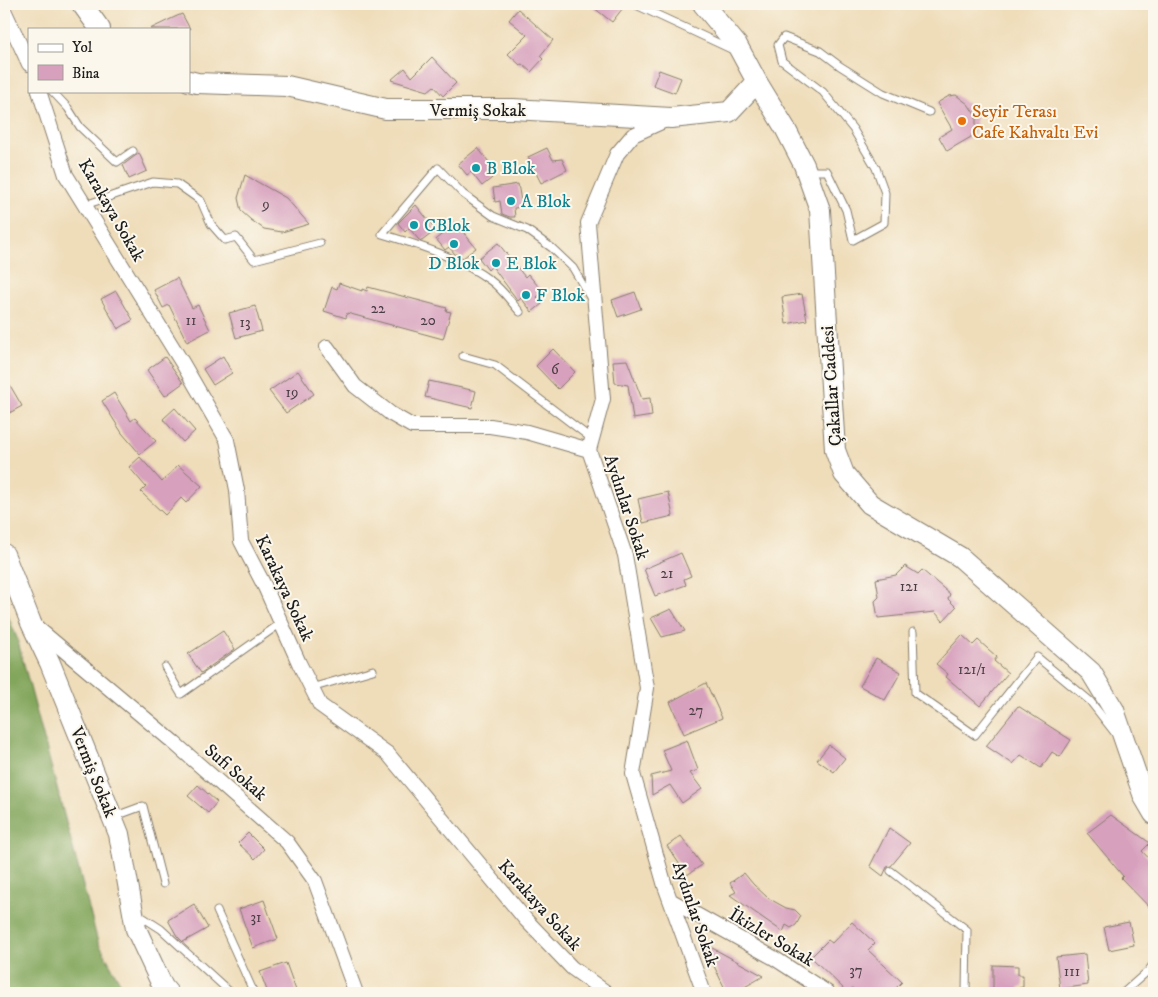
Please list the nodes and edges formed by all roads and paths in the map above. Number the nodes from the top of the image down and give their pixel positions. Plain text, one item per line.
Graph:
1 (82, 4) edge
2 (634, 4) edge
3 (703, 4) edge
4 (4, 10) edge
5 (99, 28) edge
6 (743, 55) junction
7 (28, 62) edge
8 (190, 81) edge
9 (757, 82) junction
10 (39, 92) edge
11 (53, 92) edge
12 (929, 112) dead end
13 (671, 118) junction
14 (133, 151) dead end
15 (807, 171) junction
16 (85, 205) junction
17 (320, 243) dead end
18 (595, 306) junction
19 (520, 312) dead end
20 (327, 347) dead end
21 (463, 356) dead end
22 (590, 445) junction
23 (4, 554) edge
24 (31, 623) junction
25 (281, 623) junction
26 (913, 632) dead end
27 (165, 666) dead end
28 (373, 670) dead end
29 (311, 688) junction
30 (1128, 752) junction
31 (1154, 814) edge
32 (112, 817) junction
33 (891, 871) dead end
34 (163, 884) dead end
35 (670, 900) junction
36 (133, 911) junction
37 (217, 911) dead end
38 (1154, 963) edge
39 (168, 993) edge
40 (231, 993) edge
41 (254, 993) edge
42 (356, 993) edge
43 (607, 993) edge
44 (704, 993) edge
45 (828, 993) edge
46 (966, 993) edge
47 (1123, 993) edge

1 - 5 street
2 - 6 lane
3 - 6 street, Çakallar Caddesi
4 - 7 street
6 - 9 street, Çakallar Caddesi
8 - 13 street, Vermiş Sokak
9 - 13 street, Vermiş Sokak
9 - 15 street, Çakallar Caddesi
10 - 16 street, Karakaya Sokak
11 - 14 lane
12 - 15 lane
13 - 18 street, Aydınlar Sokak
15 - 30 street, Çakallar Caddesi
16 - 17 lane
16 - 25 street, Karakaya Sokak
18 - 19 lane
18 - 22 street, Aydınlar Sokak
20 - 22 street
21 - 22 lane
22 - 35 street, Aydınlar Sokak
23 - 24 street, Vermiş Sokak
24 - 32 street, Vermiş Sokak
24 - 42 street, Sufi Sokak
25 - 27 lane
25 - 29 street, Karakaya Sokak
26 - 30 lane
28 - 29 lane
29 - 43 street, Karakaya Sokak
30 - 31 street, Çakallar Caddesi
32 - 34 lane
32 - 36 street, Vermiş Sokak
33 - 46 lane
35 - 44 street, Aydınlar Sokak
35 - 45 street, İkizler Sokak
36 - 39 street, Vermiş Sokak
36 - 40 lane
37 - 41 lane
38 - 47 lane

